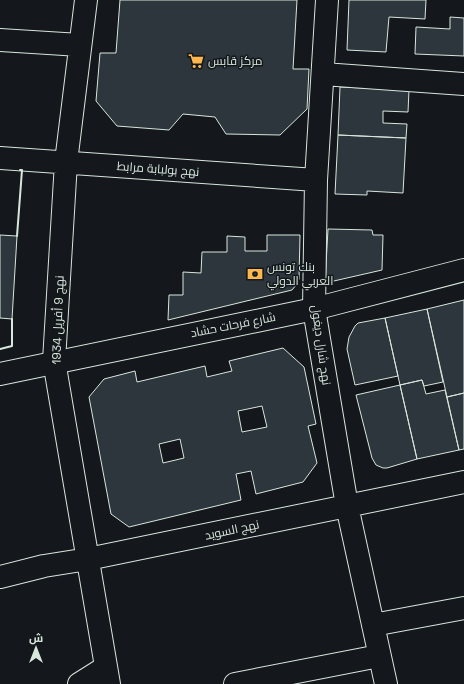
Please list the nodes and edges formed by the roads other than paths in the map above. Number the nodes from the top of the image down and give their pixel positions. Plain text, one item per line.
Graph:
1 (86, 0) edge
2 (327, 0) edge
3 (0, 40) edge
4 (80, 45) junction
5 (323, 74) junction
6 (464, 84) edge
7 (0, 158) edge
8 (66, 162) junction
9 (316, 180) junction
10 (464, 270) edge
11 (314, 309) junction
12 (54, 362) junction
13 (0, 374) edge
14 (464, 482) edge
15 (347, 506) junction
16 (88, 560) junction
17 (0, 577) edge
18 (464, 608) edge
19 (373, 625) junction
20 (379, 656) junction
21 (107, 675) edge
22 (79, 684) edge
23 (235, 684) edge
24 (386, 684) edge

1 - 4 street, نهج 9 أفريل 1934
2 - 5 street, نهج شارل ديغول
3 - 4 street
4 - 8 street, نهج 9 أفريل 1934
5 - 6 street
5 - 9 street, نهج شارل ديغول
7 - 8 street, نهج بولبابة مرابط
8 - 9 street, نهج بولبابة مرابط
8 - 12 street, نهج 9 أفريل 1934
9 - 11 street, نهج شارل ديغول
10 - 11 street, شارع فرحات حشاد
11 - 12 street, شارع فرحات حشاد
11 - 15 street, نهج شارل ديغول
12 - 13 street, شارع فرحات حشاد
12 - 16 street, نهج 9 أفريل 1934
14 - 15 street, نهج السويد
15 - 16 street, نهج السويد
15 - 19 street, نهج شارل ديغول
16 - 17 street, نهج السويد
16 - 21 street, نهج 9 أفريل 1934
18 - 19 street
19 - 20 street, نهج شارل ديغول
20 - 23 street
20 - 24 street, نهج شارل ديغول
21 - 22 street

